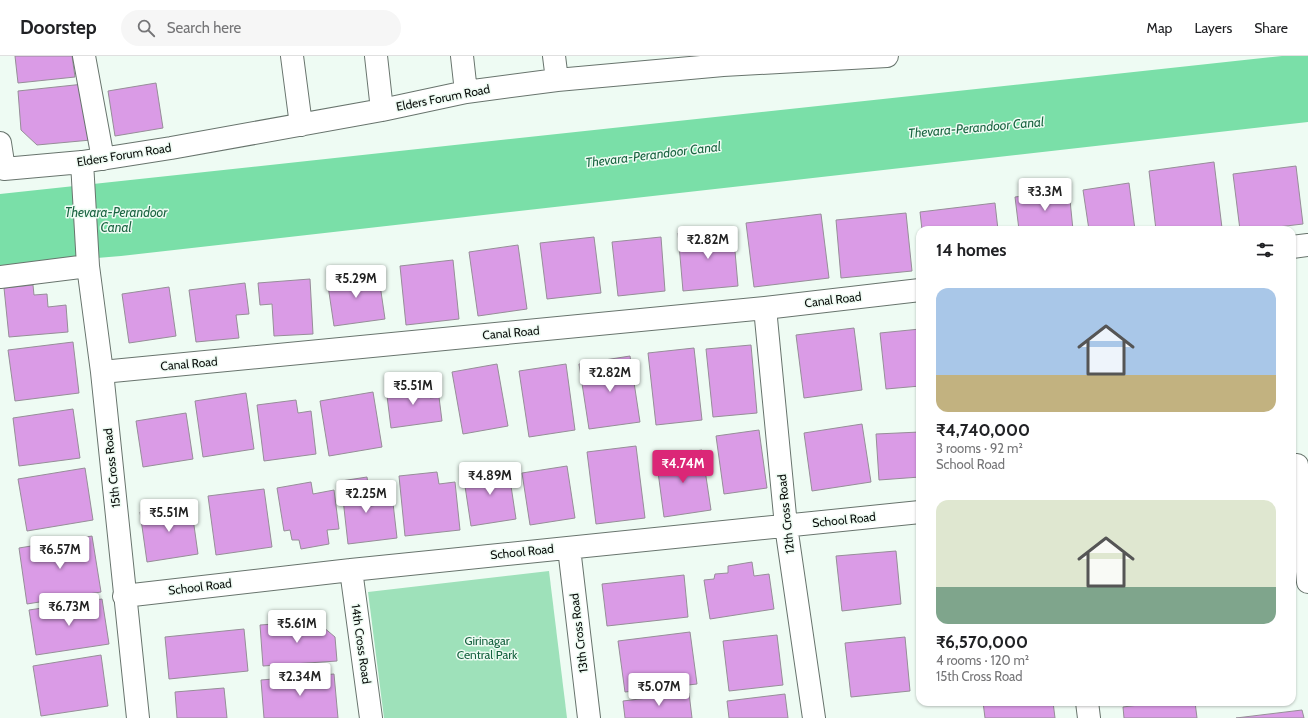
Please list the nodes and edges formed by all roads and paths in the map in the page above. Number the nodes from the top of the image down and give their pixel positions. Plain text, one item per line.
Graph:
1 (84, 56) edge
2 (292, 56) edge
3 (376, 56) edge
4 (462, 56) edge
5 (554, 56) edge
6 (886, 56) edge
7 (723, 61) edge
8 (557, 80) junction
9 (466, 92) junction
10 (382, 110) junction
11 (301, 125) junction
12 (0, 143) edge
13 (93, 160) junction
14 (1308, 245) edge
15 (1296, 246) edge
16 (88, 266) junction
17 (0, 277) edge
18 (916, 290) edge
19 (766, 308) junction
20 (102, 372) junction
21 (1299, 465) edge
22 (916, 512) edge
23 (786, 526) junction
24 (569, 548) junction
25 (351, 570) junction
26 (1308, 582) edge
27 (124, 596) junction
28 (1088, 706) edge
29 (138, 718) edge
30 (371, 718) edge
31 (589, 718) edge
32 (814, 718) edge
33 (1089, 718) edge

1 - 13 street, 15th Cross Road
2 - 11 street
3 - 10 street
4 - 9 street
5 - 8 street
6 - 7 street, Elders Forum Road
7 - 8 street, Elders Forum Road
8 - 9 street, Elders Forum Road
9 - 10 street, Elders Forum Road
10 - 11 street, Elders Forum Road
11 - 13 street, Elders Forum Road
12 - 13 street, Elders Forum Road
13 - 16 street, 15th Cross Road
14 - 15 street
16 - 17 street
16 - 20 street, 15th Cross Road
18 - 19 street, Canal Road
19 - 20 street, Canal Road
19 - 23 street, 12th Cross Road
20 - 27 street, 15th Cross Road
21 - 26 street
22 - 23 street, School Road
23 - 24 street, School Road
23 - 32 street, 12th Cross Road
24 - 25 street, School Road
24 - 31 street, 13th Cross Road
25 - 27 street, School Road
25 - 30 street, 14th Cross Road
27 - 29 street, 15th Cross Road
28 - 33 street

